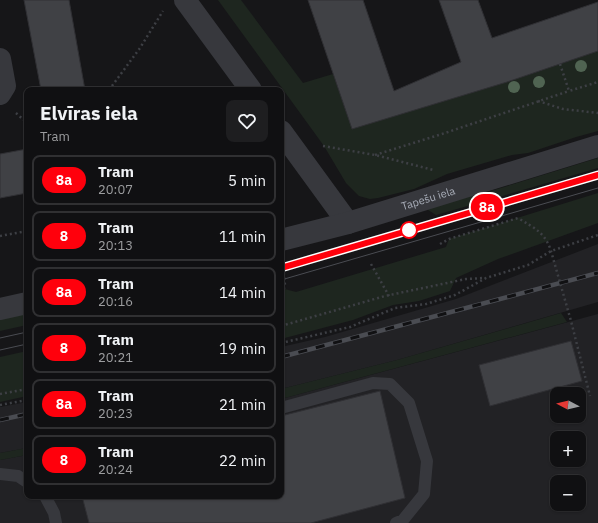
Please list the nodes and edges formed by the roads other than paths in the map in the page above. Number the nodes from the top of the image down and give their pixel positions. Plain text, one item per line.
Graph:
1 (185, 0) edge
2 (0, 59) edge
3 (249, 87) edge
4 (0, 94) edge
5 (284, 135) edge
6 (598, 146) edge
7 (348, 223) junction
8 (284, 248) edge
9 (24, 304) edge
10 (0, 309) edge
11 (284, 407) edge
12 (0, 474) edge
13 (24, 477) edge
14 (47, 499) edge
15 (56, 523) edge
16 (396, 523) edge

1 - 3 street
2 - 4 street
5 - 7 street
6 - 7 street, Tapešu iela
7 - 8 street, Tapešu iela
9 - 10 street
11 - 16 lane
12 - 13 lane
14 - 15 lane

